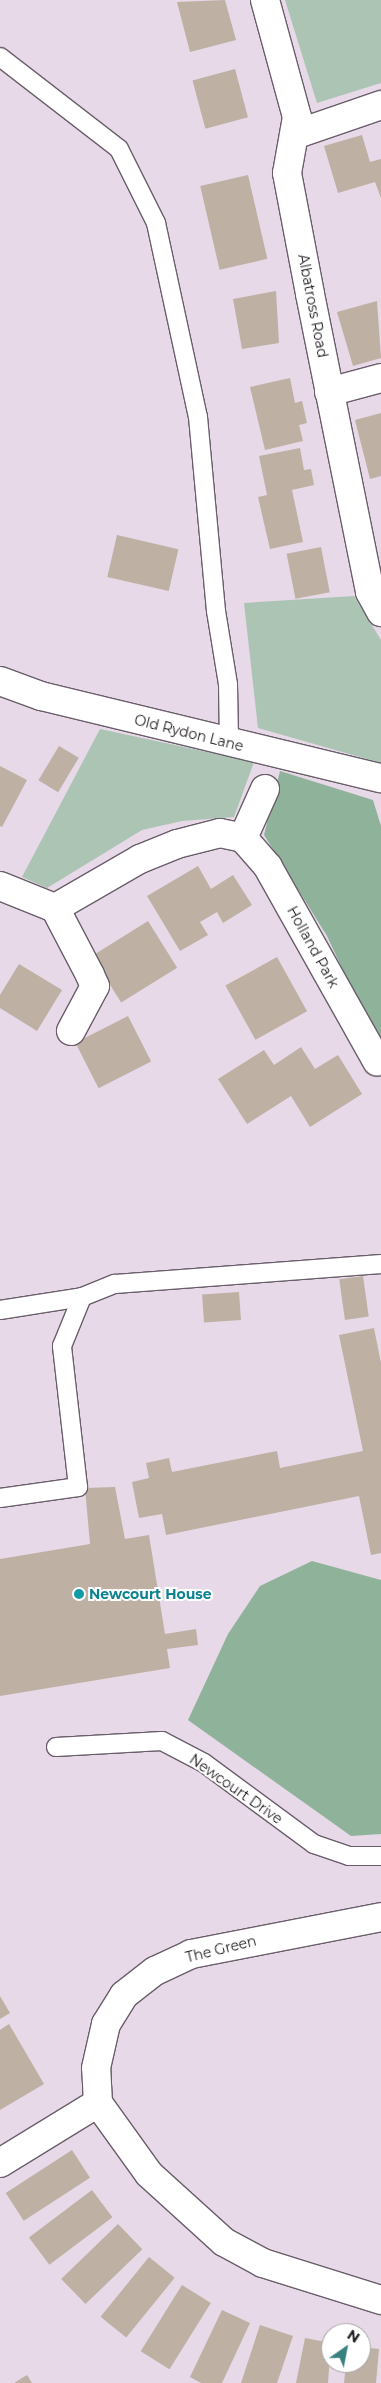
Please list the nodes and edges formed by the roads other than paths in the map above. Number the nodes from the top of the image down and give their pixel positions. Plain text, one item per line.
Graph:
1 (265, 0) edge
2 (0, 57) edge
3 (381, 106) edge
4 (297, 134) junction
5 (381, 378) edge
6 (329, 392) junction
7 (381, 612) edge
8 (0, 681) edge
9 (229, 743) junction
10 (381, 778) edge
11 (265, 789) dead end
12 (243, 838) junction
13 (0, 886) edge
14 (56, 908) junction
15 (71, 1031) dead end
16 (377, 1061) dead end
17 (381, 1264) edge
18 (82, 1297) junction
19 (0, 1310) edge
20 (0, 1498) edge
21 (56, 1747) dead end
22 (381, 1856) edge
23 (381, 1917) edge
24 (98, 2103) junction
25 (0, 2164) edge
26 (381, 2300) edge

1 - 4 street, Albatross Road
2 - 9 lane
3 - 4 street
4 - 6 street, Albatross Road
5 - 6 street
6 - 7 street, Albatross Road
8 - 9 street, Old Rydon Lane
9 - 10 street, Old Rydon Lane
11 - 12 street
12 - 14 street
12 - 16 street, Holland Park
13 - 14 street
14 - 15 street
17 - 18 lane
18 - 19 lane
18 - 20 lane
21 - 22 lane, Newcourt Drive
23 - 24 street, The Green
24 - 25 street
24 - 26 street

